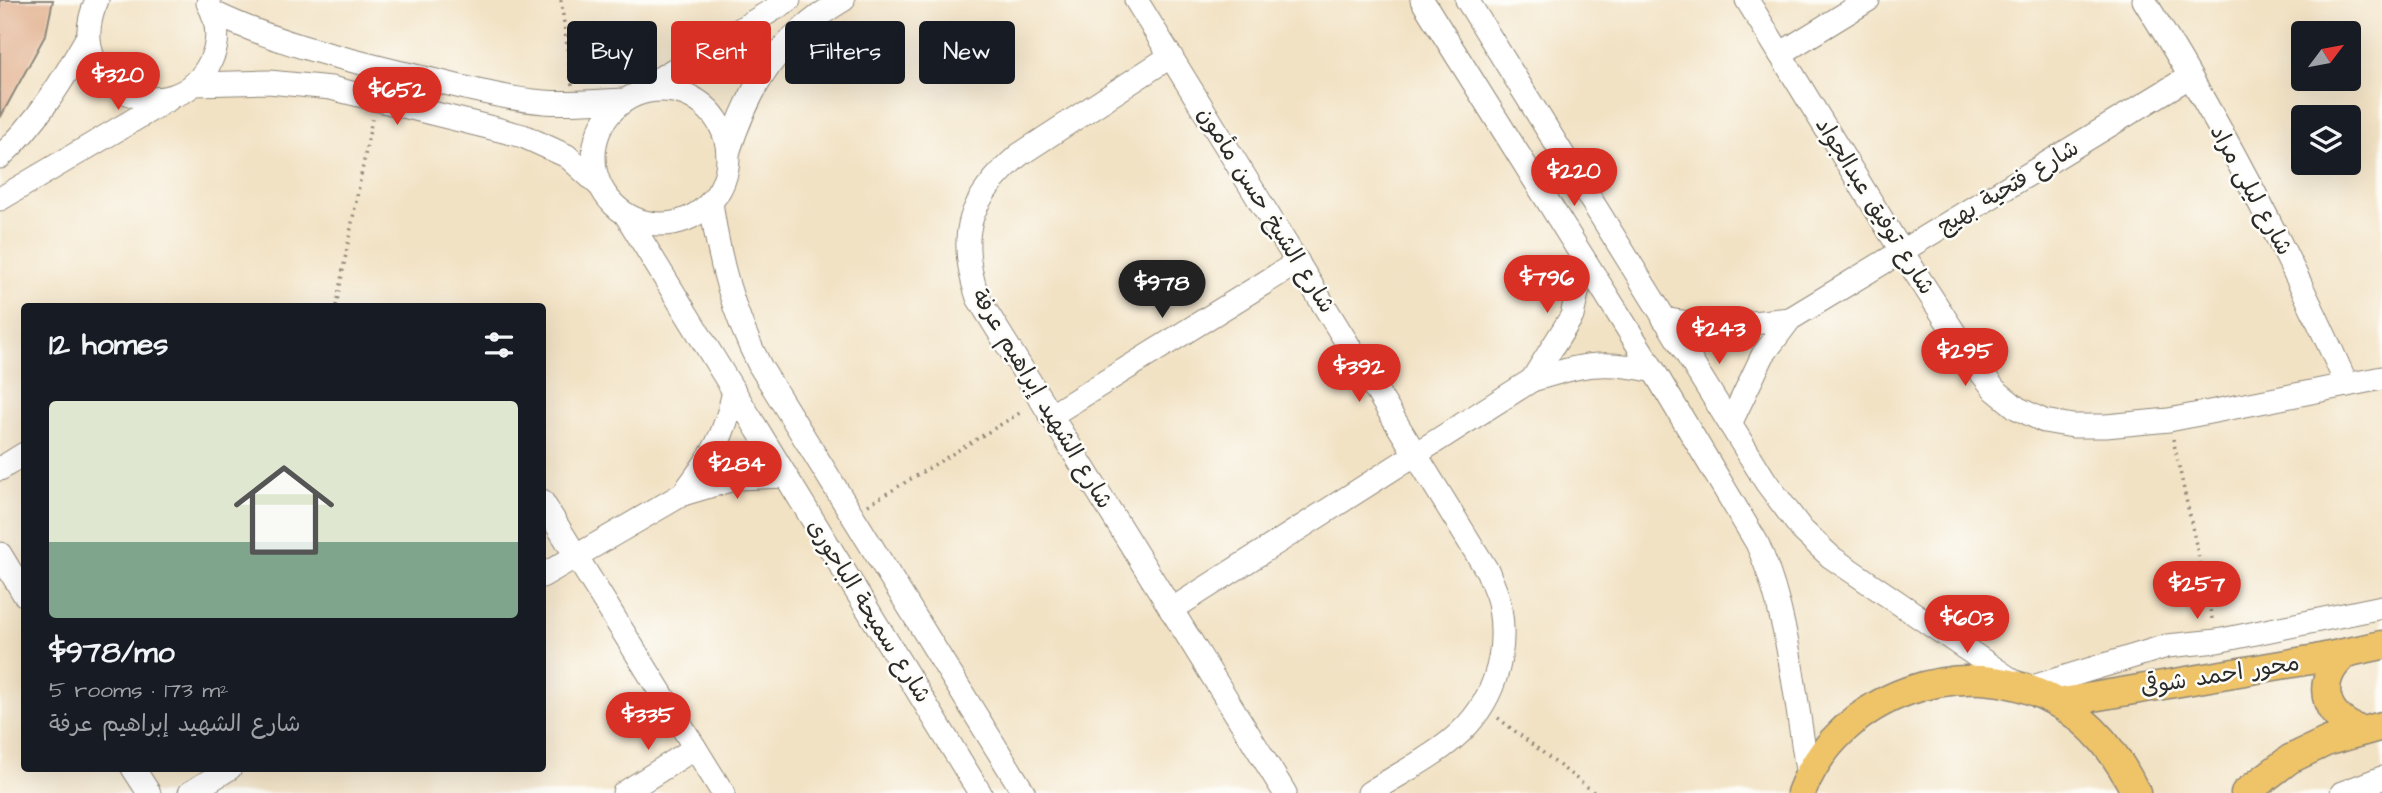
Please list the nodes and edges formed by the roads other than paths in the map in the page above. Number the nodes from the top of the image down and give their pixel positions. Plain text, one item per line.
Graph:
1 (97, 0) edge
2 (789, 0) edge
3 (843, 0) edge
4 (1136, 0) edge
5 (1422, 0) edge
6 (1467, 0) edge
7 (1747, 0) edge
8 (1868, 0) edge
9 (2144, 0) edge
10 (210, 7) edge
11 (88, 36) junction
12 (1780, 54) junction
13 (1171, 56) junction
14 (2189, 77) junction
15 (185, 89) junction
16 (627, 98) junction
17 (729, 153) junction
18 (0, 157) edge
19 (599, 185) junction
20 (0, 199) edge
21 (712, 202) junction
22 (626, 215) junction
23 (1601, 216) junction
24 (1569, 236) junction
25 (1902, 252) junction
26 (1581, 257) junction
27 (1298, 262) junction
28 (1664, 319) junction
29 (1790, 319) junction
30 (1654, 371) junction
31 (2382, 379) edge
32 (1532, 380) junction
33 (2347, 385) junction
34 (734, 391) junction
35 (1045, 408) junction
36 (1730, 424) junction
37 (1416, 454) junction
38 (21, 456) edge
39 (0, 469) edge
40 (786, 476) junction
41 (683, 494) junction
42 (546, 506) edge
43 (0, 554) edge
44 (577, 556) junction
45 (546, 574) edge
46 (21, 589) edge
47 (2382, 607) edge
48 (1171, 610) junction
49 (2382, 645) edge
50 (2349, 652) junction
51 (2024, 688) junction
52 (2057, 703) junction
53 (2372, 729) edge
54 (695, 748) junction
55 (136, 772) edge
56 (224, 772) edge
57 (2382, 778) edge
58 (1801, 786) edge
59 (149, 793) edge
60 (190, 793) edge
61 (624, 793) edge
62 (723, 793) edge
63 (981, 793) edge
64 (1024, 793) edge
65 (1285, 793) edge
66 (1369, 793) edge
67 (2136, 793) edge
68 (2245, 793) edge
69 (2342, 793) edge

1 - 11 street
2 - 16 street
3 - 17 street
4 - 13 street, شارع الشيخ حسن مأمون
5 - 24 street
6 - 23 street
7 - 12 street, شارع توفيق عبدالجواد
8 - 12 street
9 - 14 street, شارع ليلى مراد
10 - 15 street
10 - 16 street
11 - 15 street
11 - 18 street
12 - 25 street, شارع توفيق عبدالجواد
13 - 27 street, شارع الشيخ حسن مأمون
13 - 35 street, شارع الشهيد إبراهيم عرفة
14 - 25 street, شارع فتحية بهيج
14 - 33 street, شارع ليلى مراد
15 - 19 street
15 - 20 street
16 - 17 street
16 - 19 street
17 - 21 street
19 - 22 street
21 - 22 street
21 - 64 street, شارع سميحة الباجورى
22 - 34 street, شارع سميحة الباجورى
23 - 24 street
23 - 28 street
24 - 26 street
25 - 29 street, شارع فتحية بهيج
25 - 33 street, شارع توفيق عبدالجواد
26 - 30 street
26 - 32 street
27 - 35 street
27 - 37 street, شارع الشيخ حسن مأمون
28 - 29 street, شارع فتحية بهيج
28 - 36 street
29 - 36 street, شارع فتحية بهيج
30 - 32 street
30 - 58 street
31 - 33 street, شارع توفيق عبدالجواد
32 - 37 street
34 - 40 street, شارع سميحة الباجورى
34 - 41 street
35 - 48 street, شارع الشهيد إبراهيم عرفة
36 - 51 street
37 - 48 street
37 - 66 street, شارع الشيخ حسن مأمون
38 - 39 street
40 - 41 street
40 - 63 street, شارع سميحة الباجورى
41 - 44 street
42 - 44 street
43 - 46 street
44 - 45 street
44 - 54 street
47 - 51 street
48 - 65 street, شارع الشهيد إبراهيم عرفة
49 - 50 main road, محور احمد شوقى
50 - 52 main road, محور احمد شوقى
50 - 53 main road
51 - 52 main road
51 - 58 main road
52 - 67 main road
53 - 68 main road
54 - 61 street
54 - 62 street
55 - 59 street
56 - 60 street
57 - 69 street

